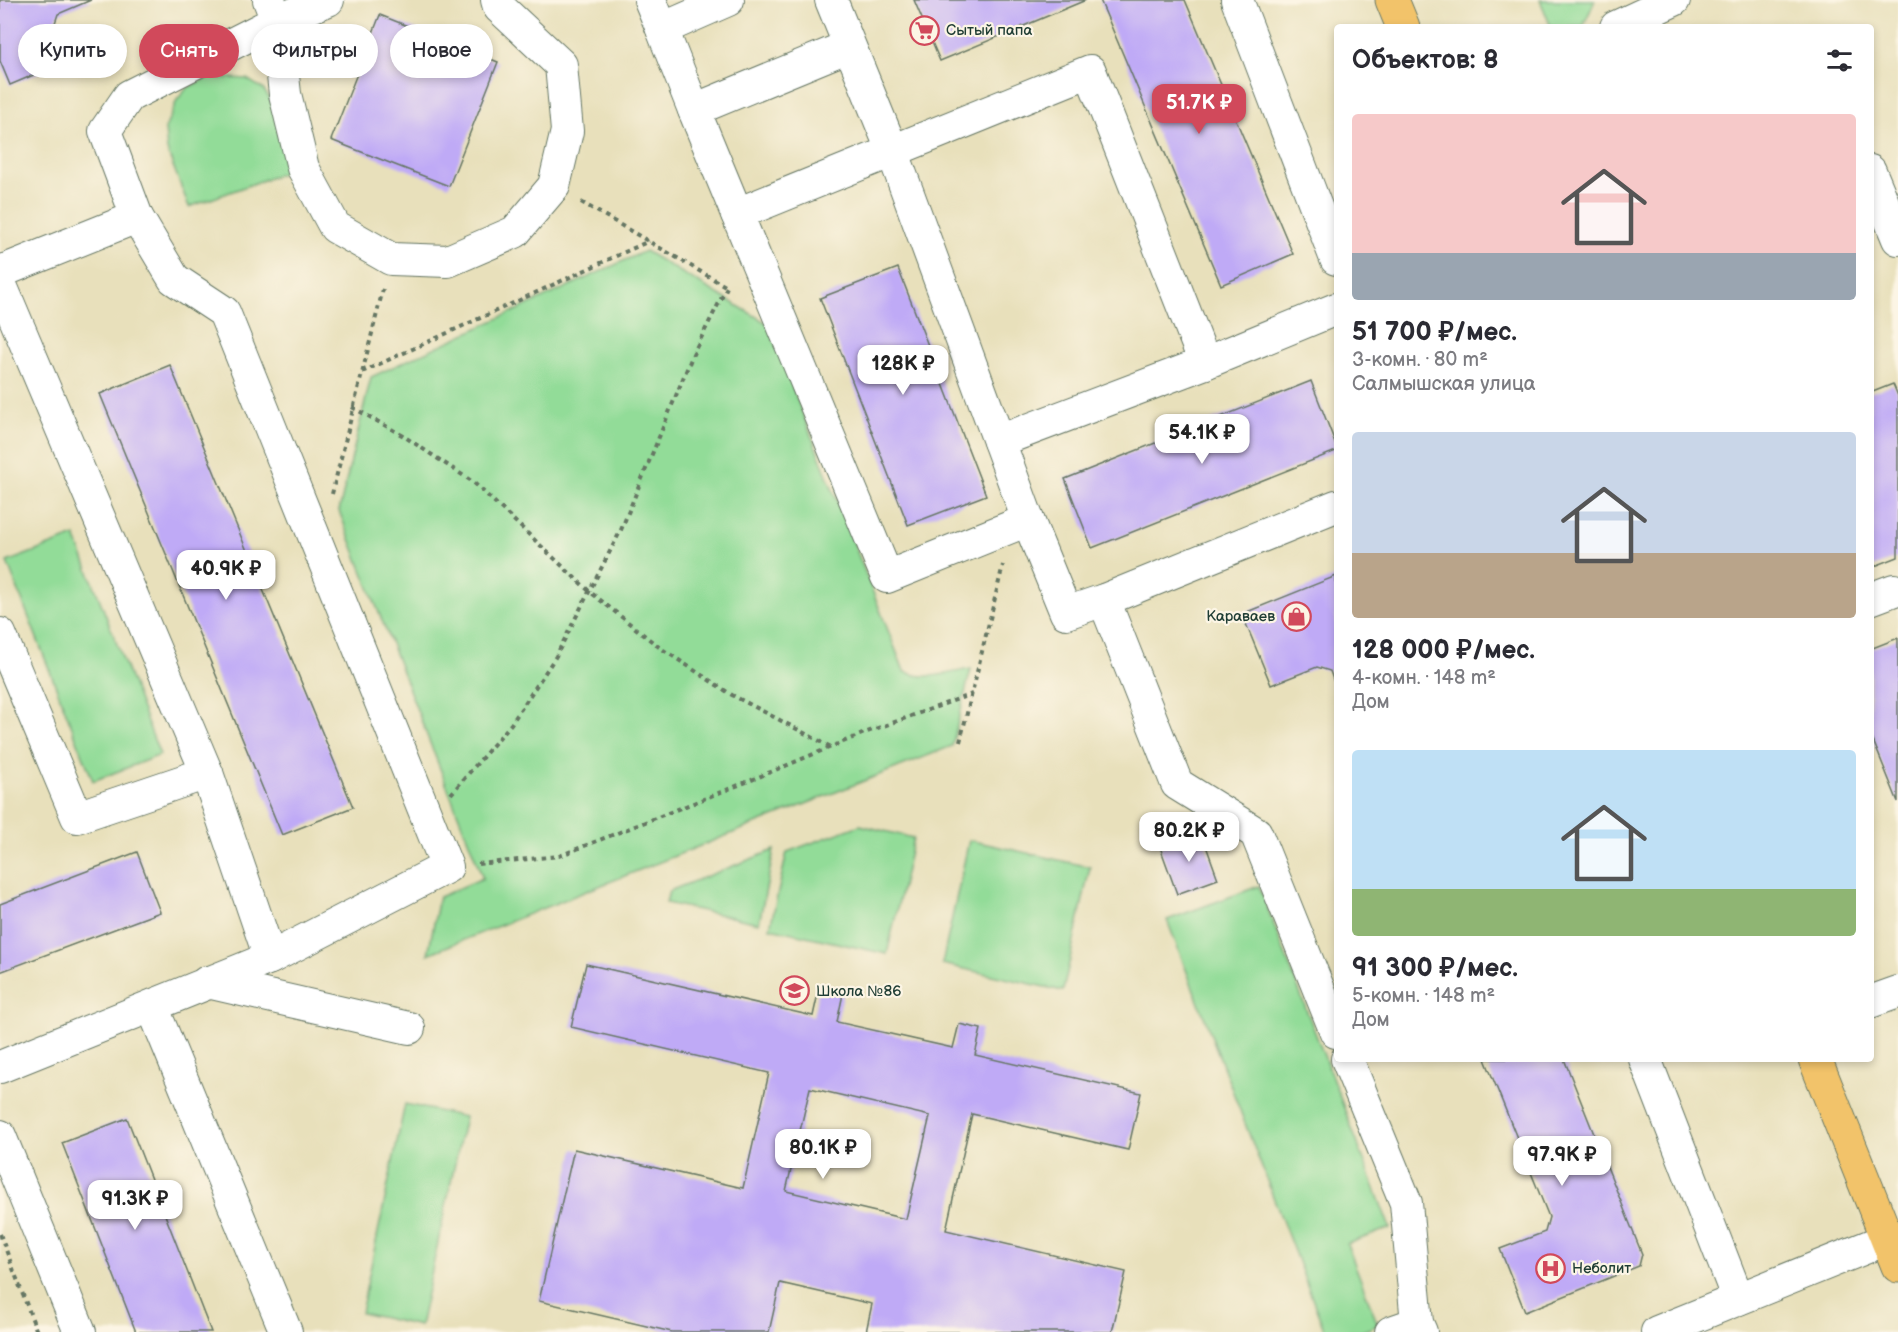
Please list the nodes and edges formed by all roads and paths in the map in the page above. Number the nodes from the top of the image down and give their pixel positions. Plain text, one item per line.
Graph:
1 (328, 0) edge
2 (496, 0) edge
3 (650, 0) edge
4 (728, 0) edge
5 (831, 0) edge
6 (1237, 0) edge
7 (1392, 0) edge
8 (1621, 0) edge
9 (1674, 0) edge
10 (273, 10) edge
11 (1402, 24) edge
12 (1610, 24) edge
13 (1622, 24) edge
14 (662, 29) junction
15 (849, 46) junction
16 (694, 110) junction
17 (892, 150) junction
18 (1874, 181) edge
19 (554, 186) junction
20 (737, 214) junction
21 (137, 217) junction
22 (1898, 239) edge
23 (649, 241) junction
24 (1334, 254) edge
25 (391, 259) junction
26 (0, 272) edge
27 (0, 283) edge
28 (727, 287) junction
29 (736, 292) dead end
30 (1334, 310) edge
31 (1205, 363) junction
32 (362, 372) junction
33 (352, 407) junction
34 (999, 441) junction
35 (1334, 507) edge
36 (1020, 523) junction
37 (319, 549) junction
38 (589, 591) junction
39 (1104, 600) junction
40 (0, 634) edge
41 (972, 694) junction
42 (960, 742) dead end
43 (831, 747) junction
44 (207, 773) junction
45 (428, 821) junction
46 (447, 867) junction
47 (270, 958) junction
48 (207, 982) junction
49 (1898, 992) edge
50 (1874, 1001) edge
51 (152, 1006) junction
52 (1334, 1027) edge
53 (409, 1028) dead end
54 (1348, 1062) edge
55 (1646, 1062) edge
56 (1816, 1062) edge
57 (0, 1067) edge
58 (0, 1136) edge
59 (0, 1234) edge
60 (1893, 1253) edge
61 (1738, 1299) junction
62 (1410, 1329) edge
63 (37, 1332) edge
64 (80, 1332) edge
65 (286, 1332) edge
66 (1658, 1332) edge

1 - 10 lane
2 - 19 lane
3 - 14 lane
4 - 14 lane
5 - 15 lane
6 - 24 lane
7 - 11 main road
8 - 12 lane
9 - 13 lane
10 - 21 lane
10 - 25 lane
14 - 16 lane
15 - 16 lane
15 - 17 lane
16 - 20 lane
17 - 20 lane
17 - 31 lane
17 - 34 lane
18 - 22 lane
19 - 23 path
19 - 25 lane
20 - 36 lane
21 - 26 lane
21 - 37 lane
23 - 28 path
23 - 32 path
25 - 32 path
27 - 44 lane
28 - 29 path
28 - 38 path
30 - 31 lane
31 - 34 lane
32 - 33 path
33 - 37 path
33 - 38 path
34 - 36 lane
35 - 39 lane
36 - 39 lane
36 - 41 path
37 - 45 lane
38 - 43 path
38 - 45 path
39 - 52 lane
40 - 44 lane
41 - 42 path
41 - 43 path
43 - 46 path
44 - 47 lane
45 - 46 lane
46 - 47 lane
47 - 48 lane
48 - 51 lane
48 - 53 lane
49 - 50 lane
51 - 57 lane
51 - 65 lane
54 - 62 lane
55 - 61 lane
56 - 60 main road
58 - 64 lane
59 - 63 path
60 - 61 lane
61 - 66 lane

